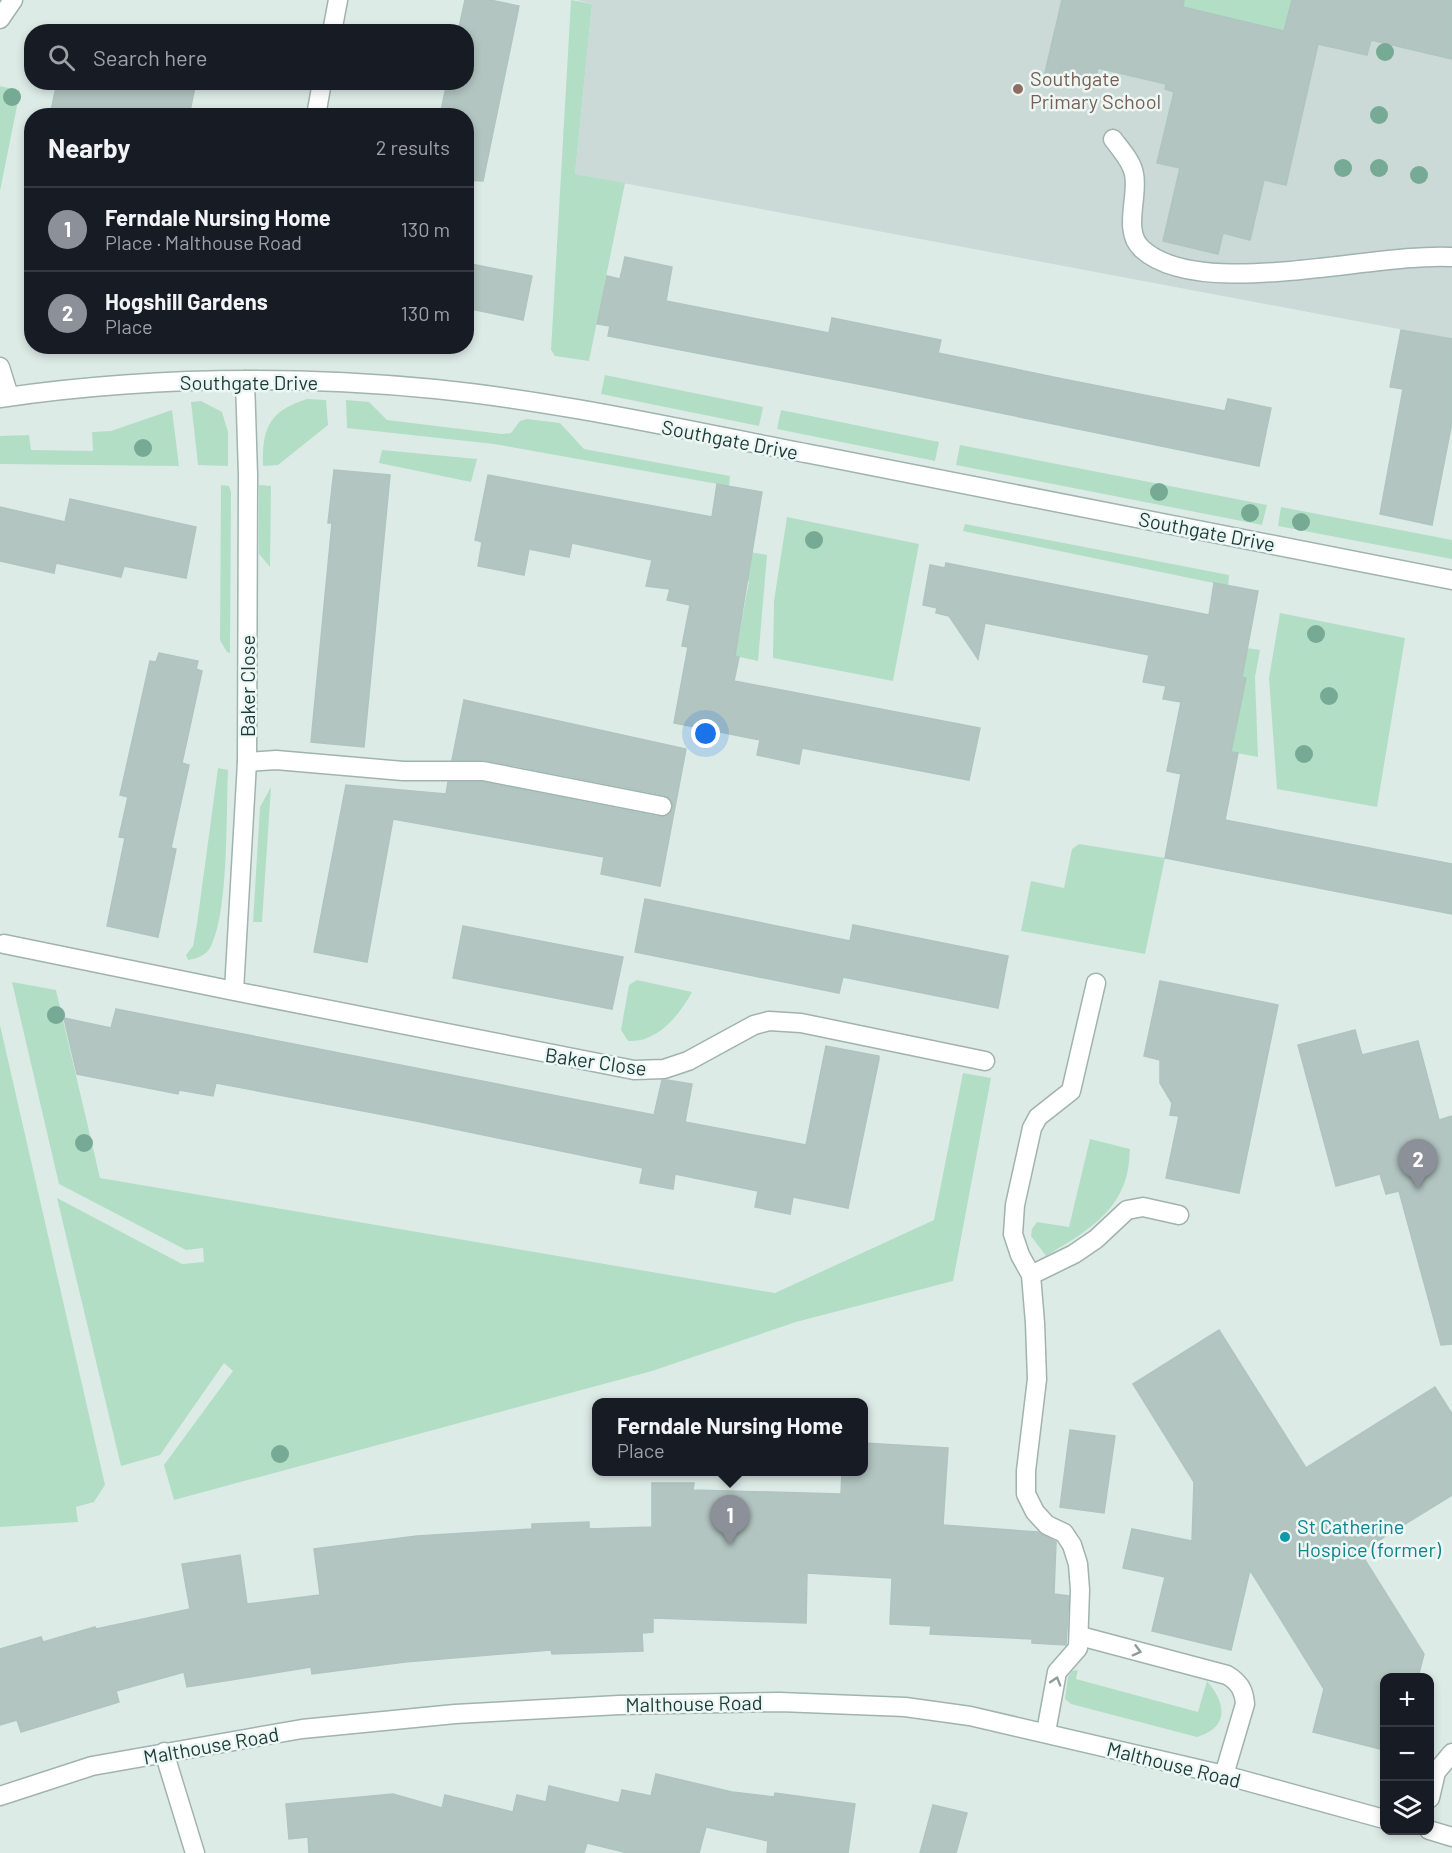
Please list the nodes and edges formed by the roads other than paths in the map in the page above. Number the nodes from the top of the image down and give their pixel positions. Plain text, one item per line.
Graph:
1 (13, 0) edge
2 (338, 0) edge
3 (0, 19) edge
4 (334, 24) edge
5 (321, 90) edge
6 (317, 108) edge
7 (1113, 139) dead end
8 (1452, 257) edge
9 (0, 367) edge
10 (245, 380) junction
11 (4, 397) edge
12 (1452, 580) edge
13 (247, 762) junction
14 (662, 806) dead end
15 (2, 944) edge
16 (1096, 983) dead end
17 (234, 991) junction
18 (985, 1061) dead end
19 (1179, 1215) dead end
20 (1031, 1275) junction
21 (1080, 1636) junction
22 (1046, 1732) junction
23 (164, 1752) junction
24 (1452, 1753) edge
25 (1224, 1776) junction
26 (1434, 1781) edge
27 (0, 1796) edge
28 (1380, 1818) edge
29 (1434, 1832) edge
30 (1452, 1837) edge
31 (195, 1853) edge

1 - 3 street
2 - 4 street
5 - 6 street
7 - 8 street
9 - 11 street
10 - 11 street, Southgate Drive
10 - 12 street, Southgate Drive
10 - 13 street, Baker Close
13 - 14 street
13 - 17 street, Baker Close
15 - 17 street, Baker Close
16 - 20 street
17 - 18 street, Baker Close
19 - 20 street
20 - 21 street
22 -> 21 street
21 -> 25 street
22 - 23 street, Malthouse Road
22 - 25 street, Malthouse Road
23 - 27 street, Malthouse Road
23 - 31 street
24 - 26 street
25 - 28 street, Malthouse Road
29 - 30 street

